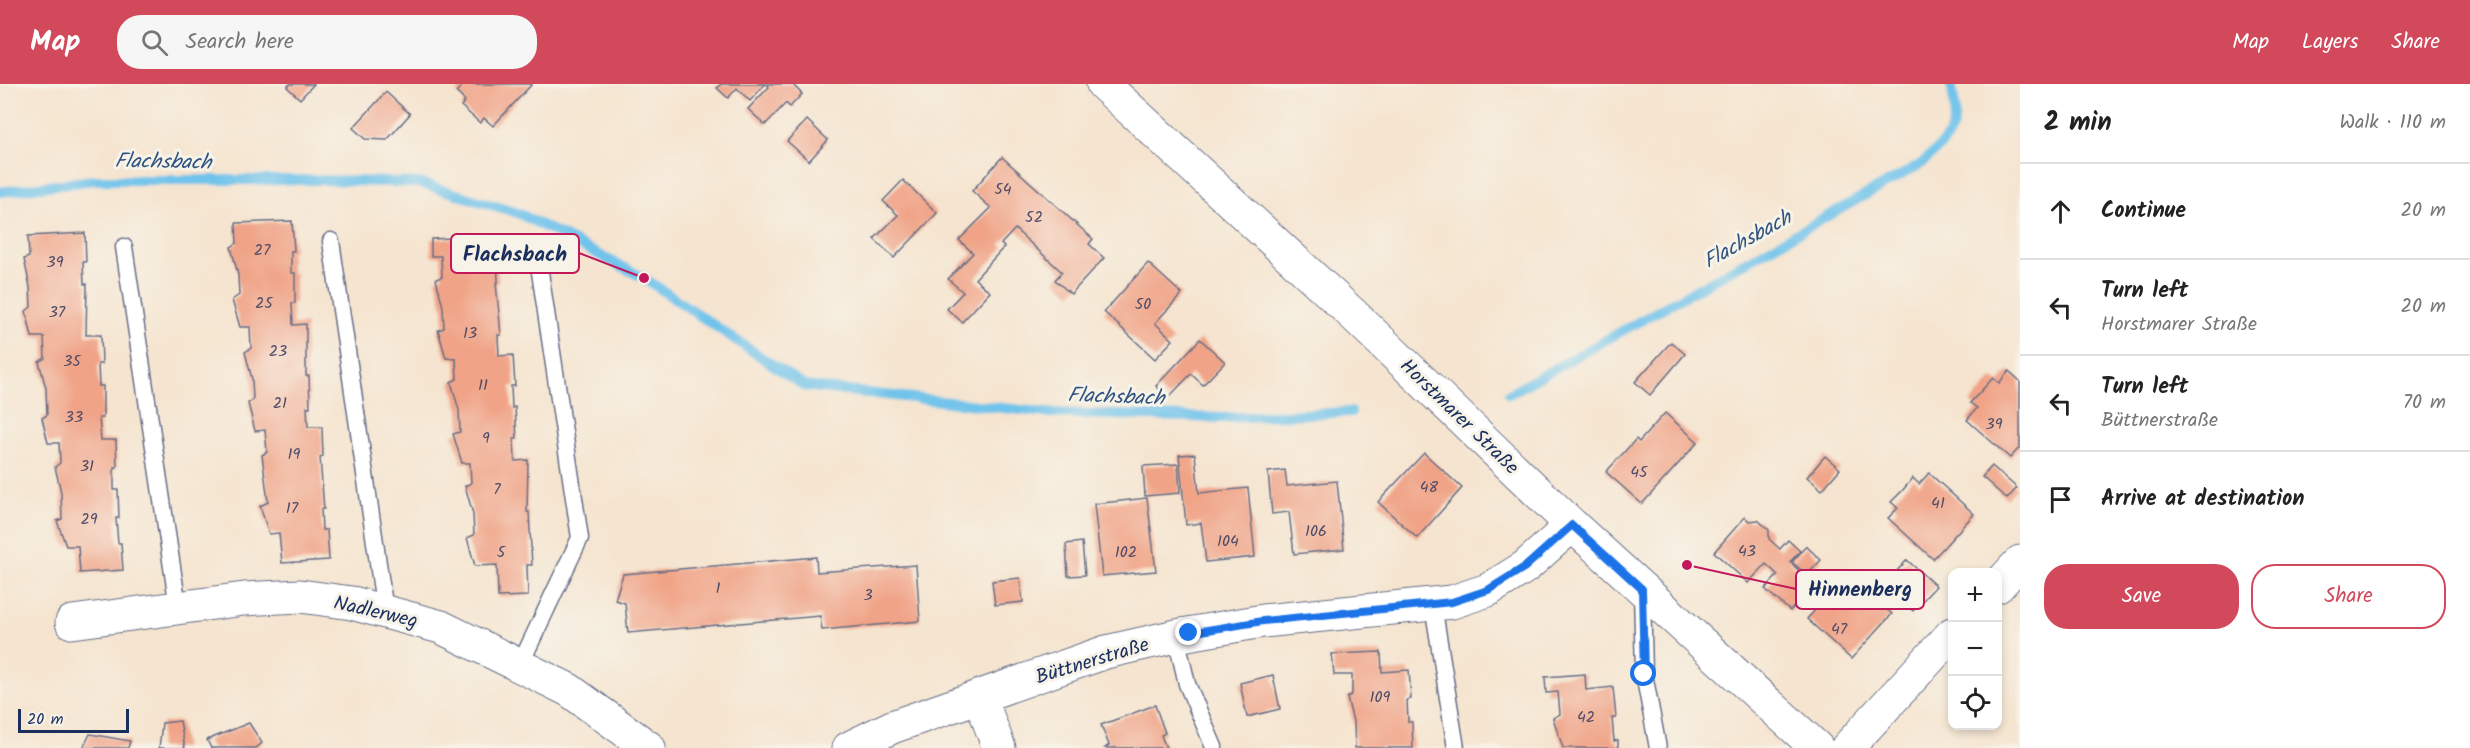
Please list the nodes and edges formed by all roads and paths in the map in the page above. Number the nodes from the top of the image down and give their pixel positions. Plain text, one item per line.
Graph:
1 (1103, 84) edge
2 (331, 241) dead end
3 (124, 247) dead end
4 (540, 272) dead end
5 (1572, 525) junction
6 (2020, 562) edge
7 (2002, 582) edge
8 (1642, 589) junction
9 (1433, 605) junction
10 (178, 607) junction
11 (385, 611) junction
12 (72, 622) dead end
13 (1176, 636) junction
14 (1948, 639) edge
15 (519, 667) junction
16 (980, 697) junction
17 (1214, 747) edge
18 (649, 748) edge
19 (849, 748) edge
20 (999, 748) edge
21 (1456, 748) edge
22 (1658, 748) edge
23 (1817, 748) edge
24 (1847, 748) edge

1 - 5 street, Horstmarer Straße
2 - 11 lane
3 - 10 lane
4 - 15 lane
5 - 8 street, Horstmarer Straße
5 - 9 street, Büttnerstraße
6 - 7 street
8 - 22 lane
8 - 23 street, Horstmarer Straße
9 - 13 street, Büttnerstraße
9 - 21 lane
10 - 11 street, Nadlerweg
10 - 12 street, Nadlerweg
11 - 15 street, Nadlerweg
13 - 16 street, Büttnerstraße
13 - 17 lane
14 - 24 street
15 - 18 street, Nadlerweg
16 - 19 street, Büttnerstraße
16 - 20 street

